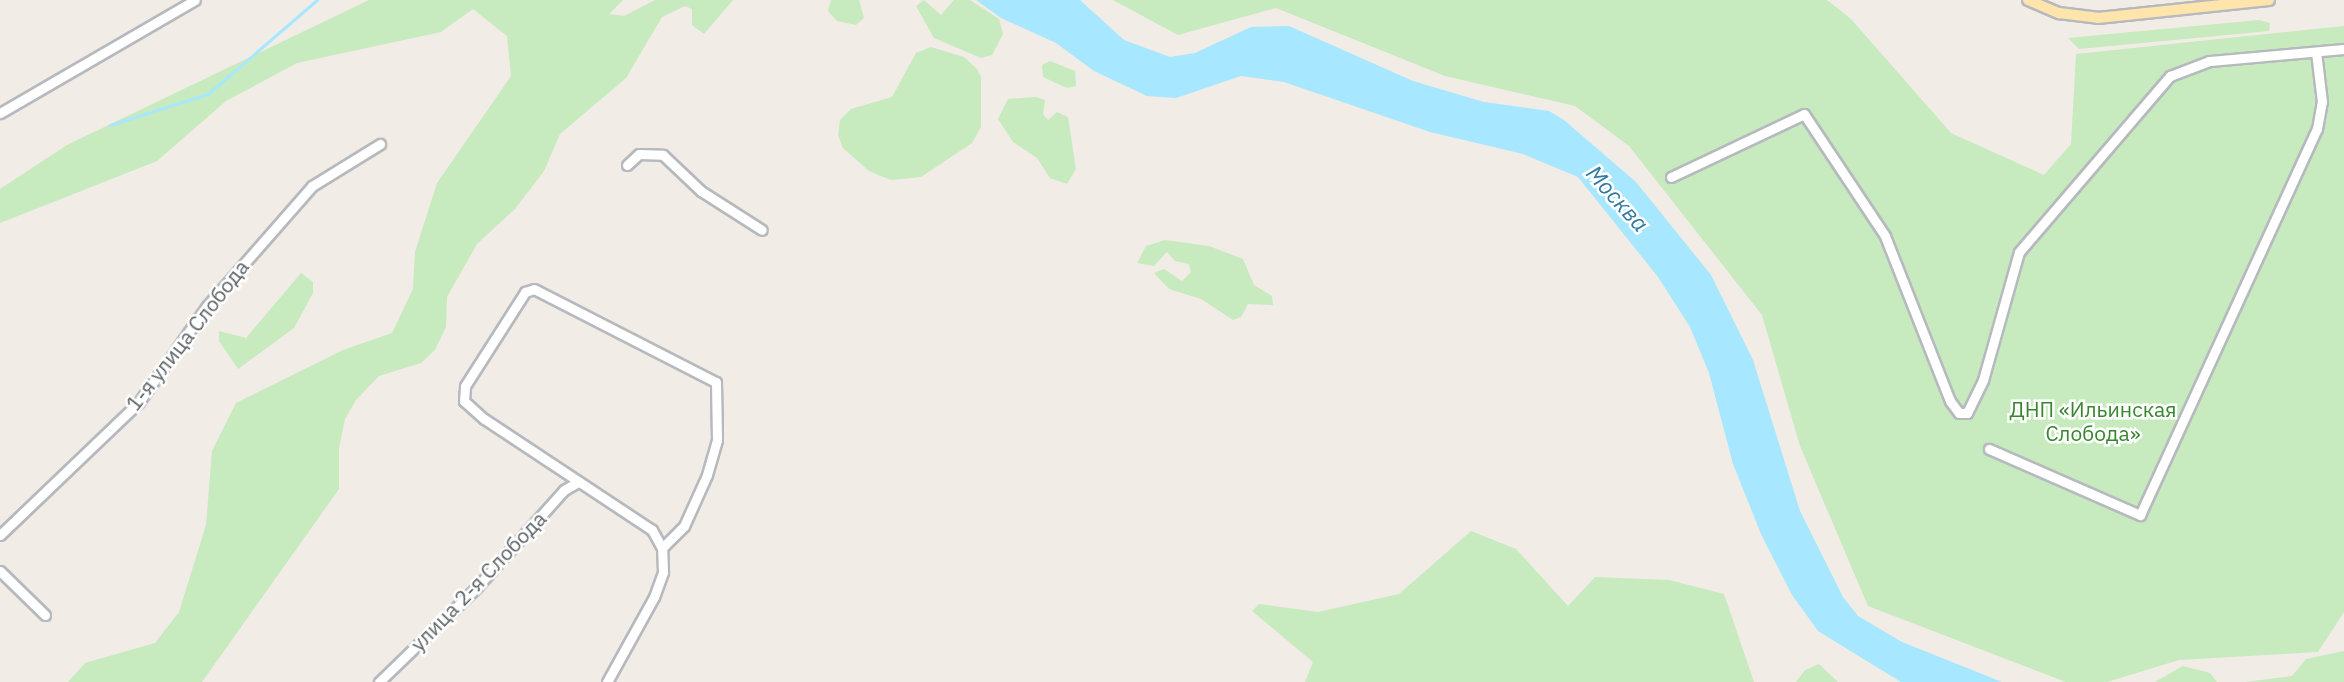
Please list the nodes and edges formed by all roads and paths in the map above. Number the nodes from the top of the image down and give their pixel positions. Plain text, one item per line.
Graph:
1 (195, 0) edge
2 (2028, 0) edge
3 (2269, 0) edge
4 (2344, 49) edge
5 (2316, 52) junction
6 (0, 113) edge
7 (380, 144) dead end
8 (627, 165) dead end
9 (1671, 177) dead end
10 (762, 230) dead end
11 (1989, 449) dead end
12 (578, 482) junction
13 (0, 535) edge
14 (662, 548) junction
15 (0, 571) edge
16 (45, 615) dead end
17 (379, 682) edge
18 (607, 682) edge

1 - 6 street
2 - 3 main road
4 - 5 street
5 - 9 street
5 - 11 street
7 - 13 street, 1-я улица Слобода
8 - 10 street
12 - 14 street
12 - 14 street
12 - 17 street, улица 2-я Слобода
14 - 18 street
15 - 16 street

